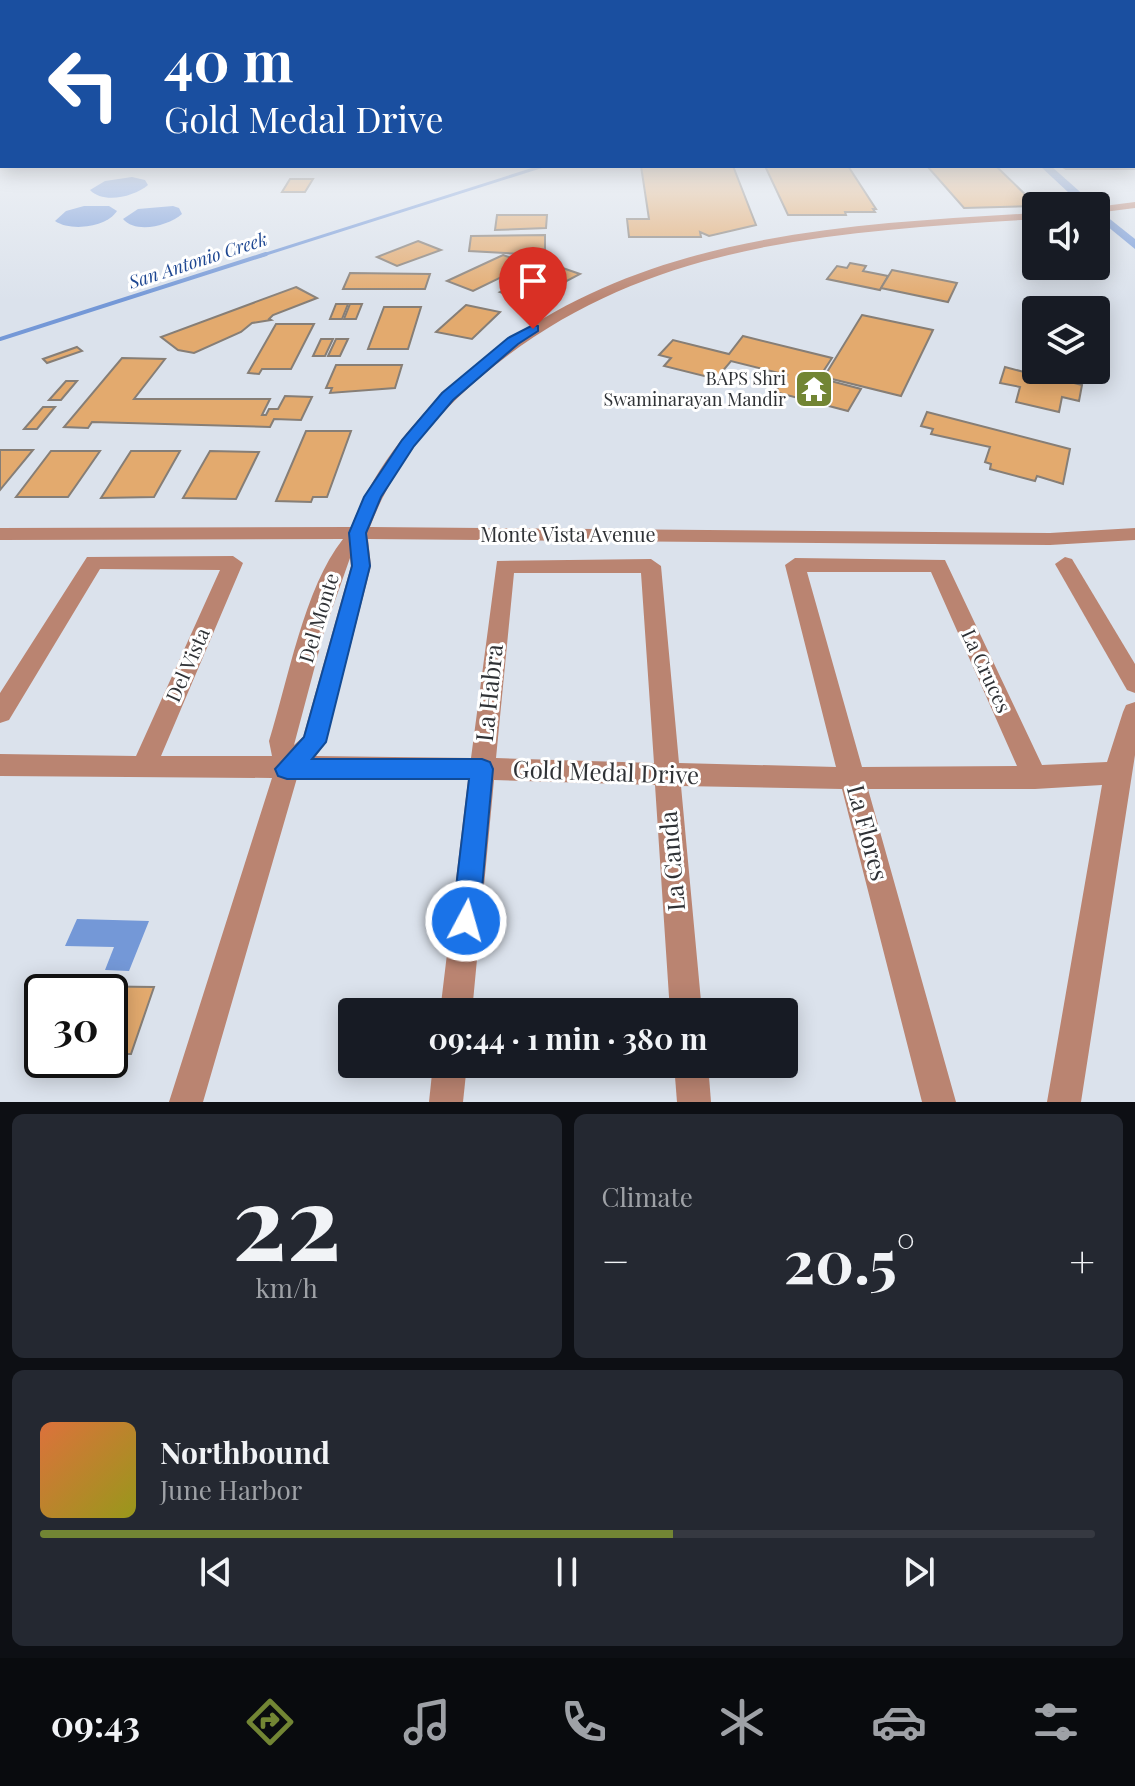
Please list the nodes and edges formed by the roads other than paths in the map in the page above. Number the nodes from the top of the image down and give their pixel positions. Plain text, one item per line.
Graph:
1 (1135, 205) edge
2 (1110, 209) edge
3 (1022, 217) edge
4 (358, 533) junction
5 (0, 534) edge
6 (1135, 534) edge
7 (1065, 564) dead end
8 (795, 565) joint
9 (651, 566) joint
10 (1135, 684) edge
11 (1135, 712) edge
12 (0, 713) edge
13 (0, 765) edge
14 (143, 768) junction
15 (287, 769) junction
16 (482, 769) junction
17 (1117, 773) junction
18 (665, 776) junction
19 (853, 778) junction
20 (1035, 778) junction
21 (457, 998) edge
22 (685, 998) edge
23 (449, 1078) edge
24 (692, 1078) edge
25 (186, 1102) edge
26 (446, 1102) edge
27 (694, 1102) edge
28 (939, 1102) edge
29 (1064, 1102) edge

1 - 2 street
3 - 4 street
4 - 5 street, Monte Vista Avenue
4 - 6 street, Monte Vista Avenue
4 - 15 street, Del Monte
4 - 15 street, Del Monte
7 - 10 street
8 - 19 street, La Flores
8 - 20 street, La Cruces
9 - 16 street, La Habra
9 - 18 street, La Canda
11 - 17 street
12 - 14 street, Del Vista
13 - 14 street, Gold Medal Drive
14 - 15 street, Gold Medal Drive
15 - 16 street, Gold Medal Drive
15 - 25 street, Del Monte
16 - 18 street, Gold Medal Drive
16 - 21 street, La Habra
17 - 20 street, Gold Medal Drive
17 - 29 street
18 - 19 street, Gold Medal Drive
18 - 22 street, La Canda
19 - 20 street, Gold Medal Drive
19 - 28 street, La Flores
23 - 26 street
24 - 27 street

